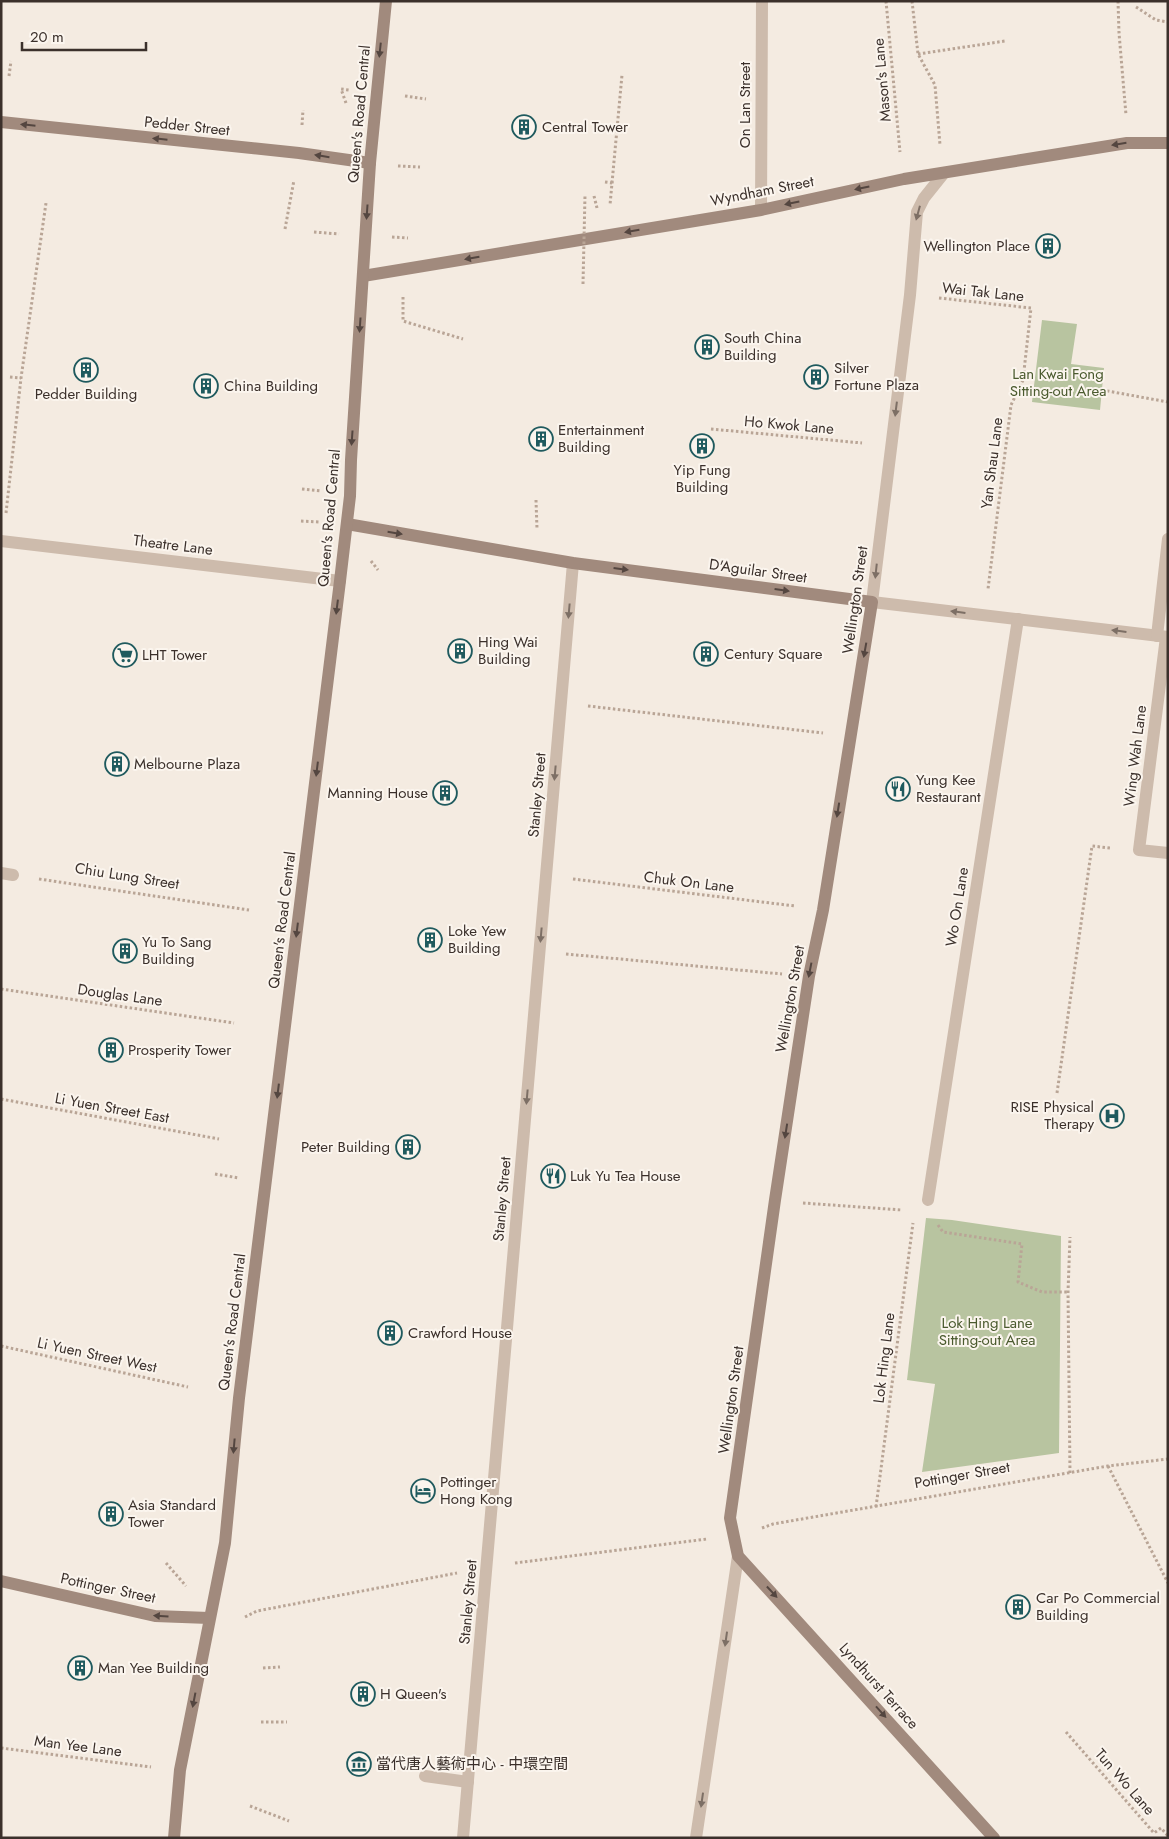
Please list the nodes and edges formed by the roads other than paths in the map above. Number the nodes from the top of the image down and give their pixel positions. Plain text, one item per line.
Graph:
1 (386, 1) edge
2 (762, 1) edge
3 (1, 122) edge
4 (1168, 143) edge
5 (370, 163) junction
6 (944, 173) junction
7 (761, 210) junction
8 (363, 276) junction
9 (347, 524) junction
10 (1168, 539) edge
11 (2, 541) edge
12 (572, 563) junction
13 (340, 581) junction
14 (872, 602) junction
15 (1018, 619) junction
16 (1163, 637) edge
17 (1168, 853) edge
18 (928, 1200) dead end
19 (738, 1556) junction
20 (1, 1581) edge
21 (210, 1618) junction
22 (425, 1776) dead end
23 (468, 1782) junction
24 (174, 1838) edge
25 (463, 1838) edge
26 (696, 1838) edge
27 (994, 1838) edge

1 -> 5 street, Queen's Road Central
2 - 7 street, On Lan Street
5 -> 3 street, Pedder Street
4 -> 6 street, Wyndham Street
5 -> 8 street, Queen's Road Central
6 -> 7 street, Wyndham Street
6 -> 14 street, Wellington Street
7 -> 8 street, Wyndham Street
8 -> 9 street, Queen's Road Central
9 -> 12 street, D'Aguilar Street
9 - 13 street, Queen's Road Central
10 - 16 street, Wing Wah Lane
11 - 13 street, Theatre Lane
12 -> 14 street, D'Aguilar Street
12 -> 23 street, Stanley Street
13 -> 21 street, Queen's Road Central
15 -> 14 street, D'Aguilar Street
14 -> 19 street, Wellington Street
16 -> 15 street, D'Aguilar Street
15 - 18 street, Wo On Lane
16 - 17 street, Wing Wah Lane
19 -> 26 street, Wellington Street
19 -> 27 street, Lyndhurst Terrace
21 -> 20 street, Pottinger Street
21 -> 24 street, Queen's Road Central
22 - 23 street
23 - 25 street, Stanley Street

